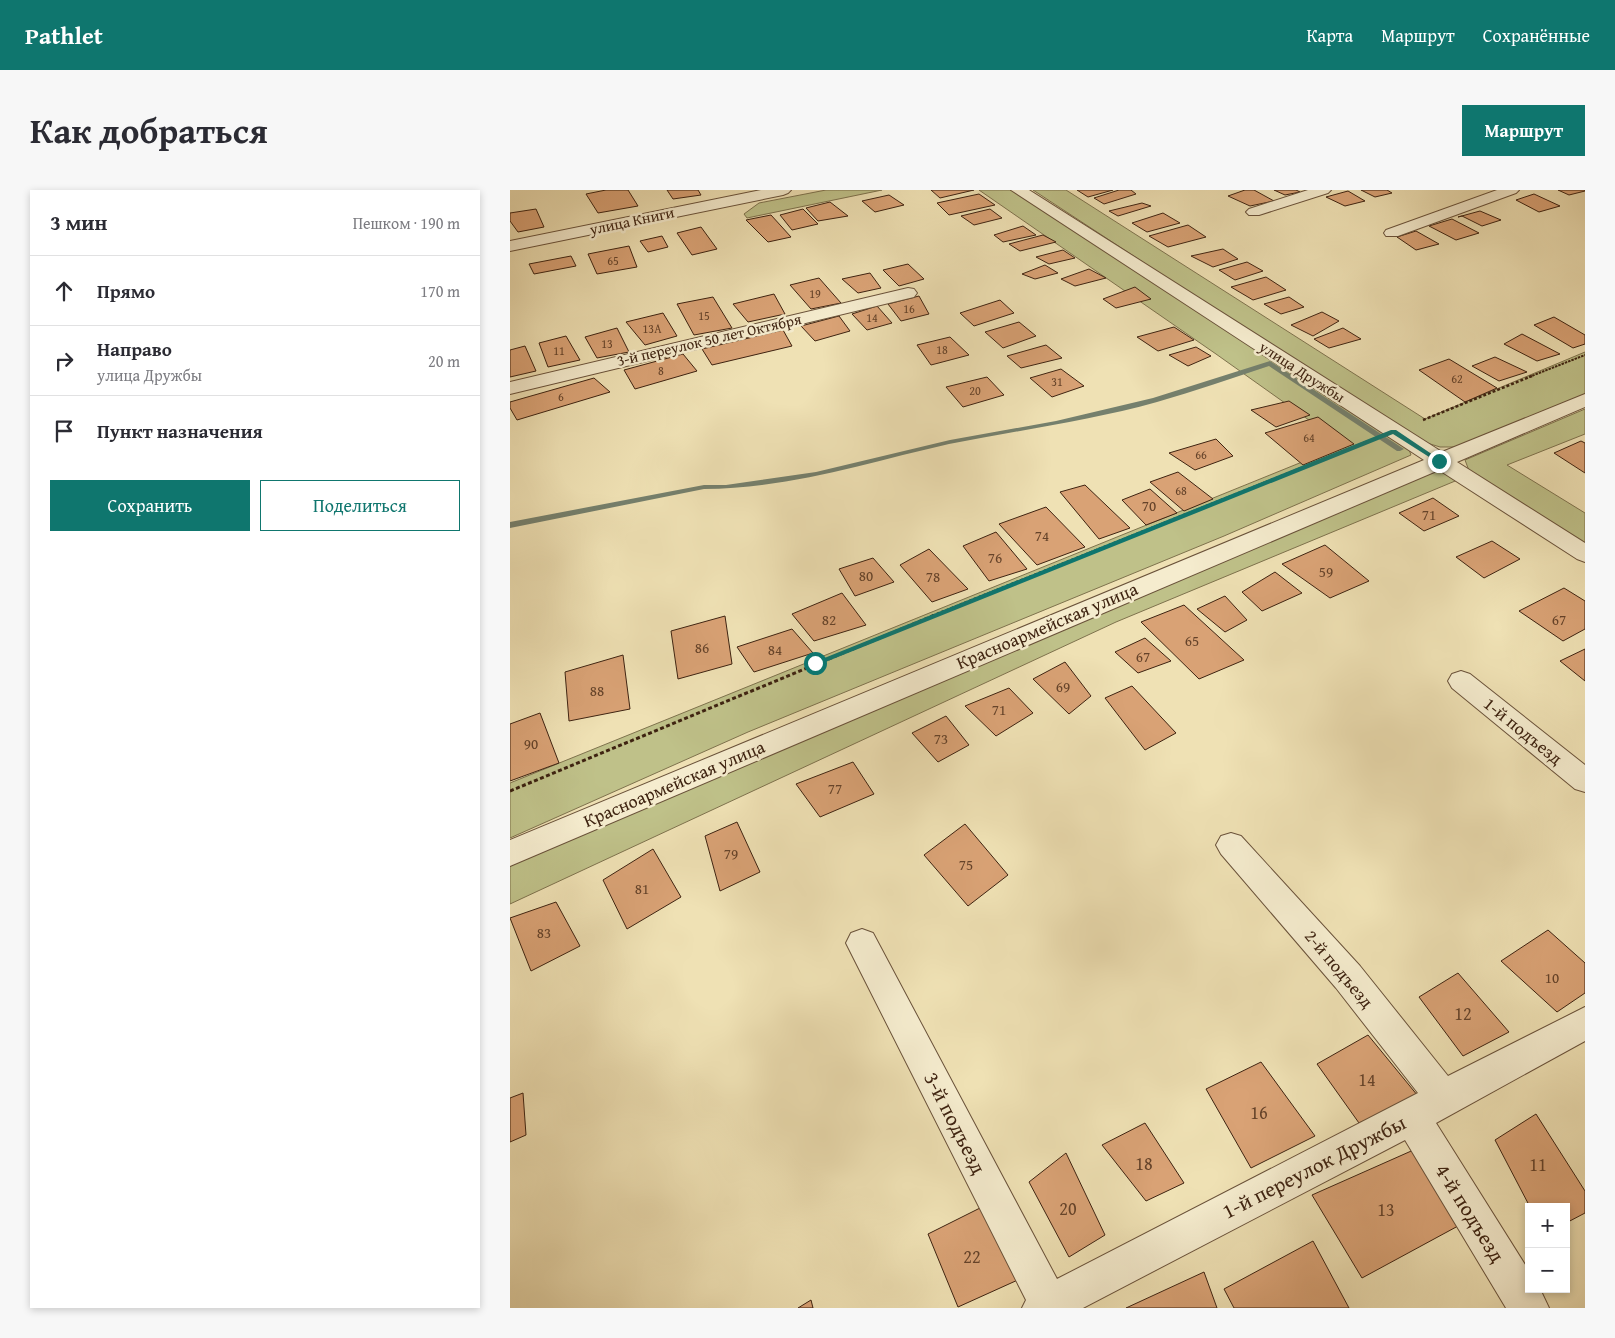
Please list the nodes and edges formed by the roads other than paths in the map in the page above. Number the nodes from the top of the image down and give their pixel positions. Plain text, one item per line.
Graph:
1 (782, 190) edge
2 (1019, 190) edge
3 (1323, 190) edge
4 (1512, 190) edge
5 (1254, 212) dead end
6 (1392, 233) dead end
7 (510, 246) edge
8 (908, 293) dead end
9 (510, 388) edge
10 (1585, 400) edge
11 (1439, 461) junction
12 (1585, 554) edge
13 (1461, 681) dead end
14 (1585, 781) edge
15 (1231, 845) dead end
16 (510, 853) edge
17 (862, 943) dead end
18 (1585, 1023) edge
19 (1443, 1098) junction
20 (1412, 1117) junction
21 (1045, 1306) edge
22 (1529, 1308) edge

1 - 7 street, улица Книги
2 - 11 street, улица Дружбы
3 - 5 street
4 - 6 street
8 - 9 street, 3-й переулок 50 лет Октября
10 - 11 street, Красноармейская улица
11 - 12 street, улица Дружбы
11 - 16 street, Красноармейская улица
13 - 14 street, 1-й подъезд
15 - 19 street, 2-й подъезд
17 - 21 street, 3-й подъезд
18 - 19 street, 1-й переулок Дружбы
19 - 20 street, 1-й переулок Дружбы
20 - 21 street, 1-й переулок Дружбы
20 - 22 street, 4-й подъезд

